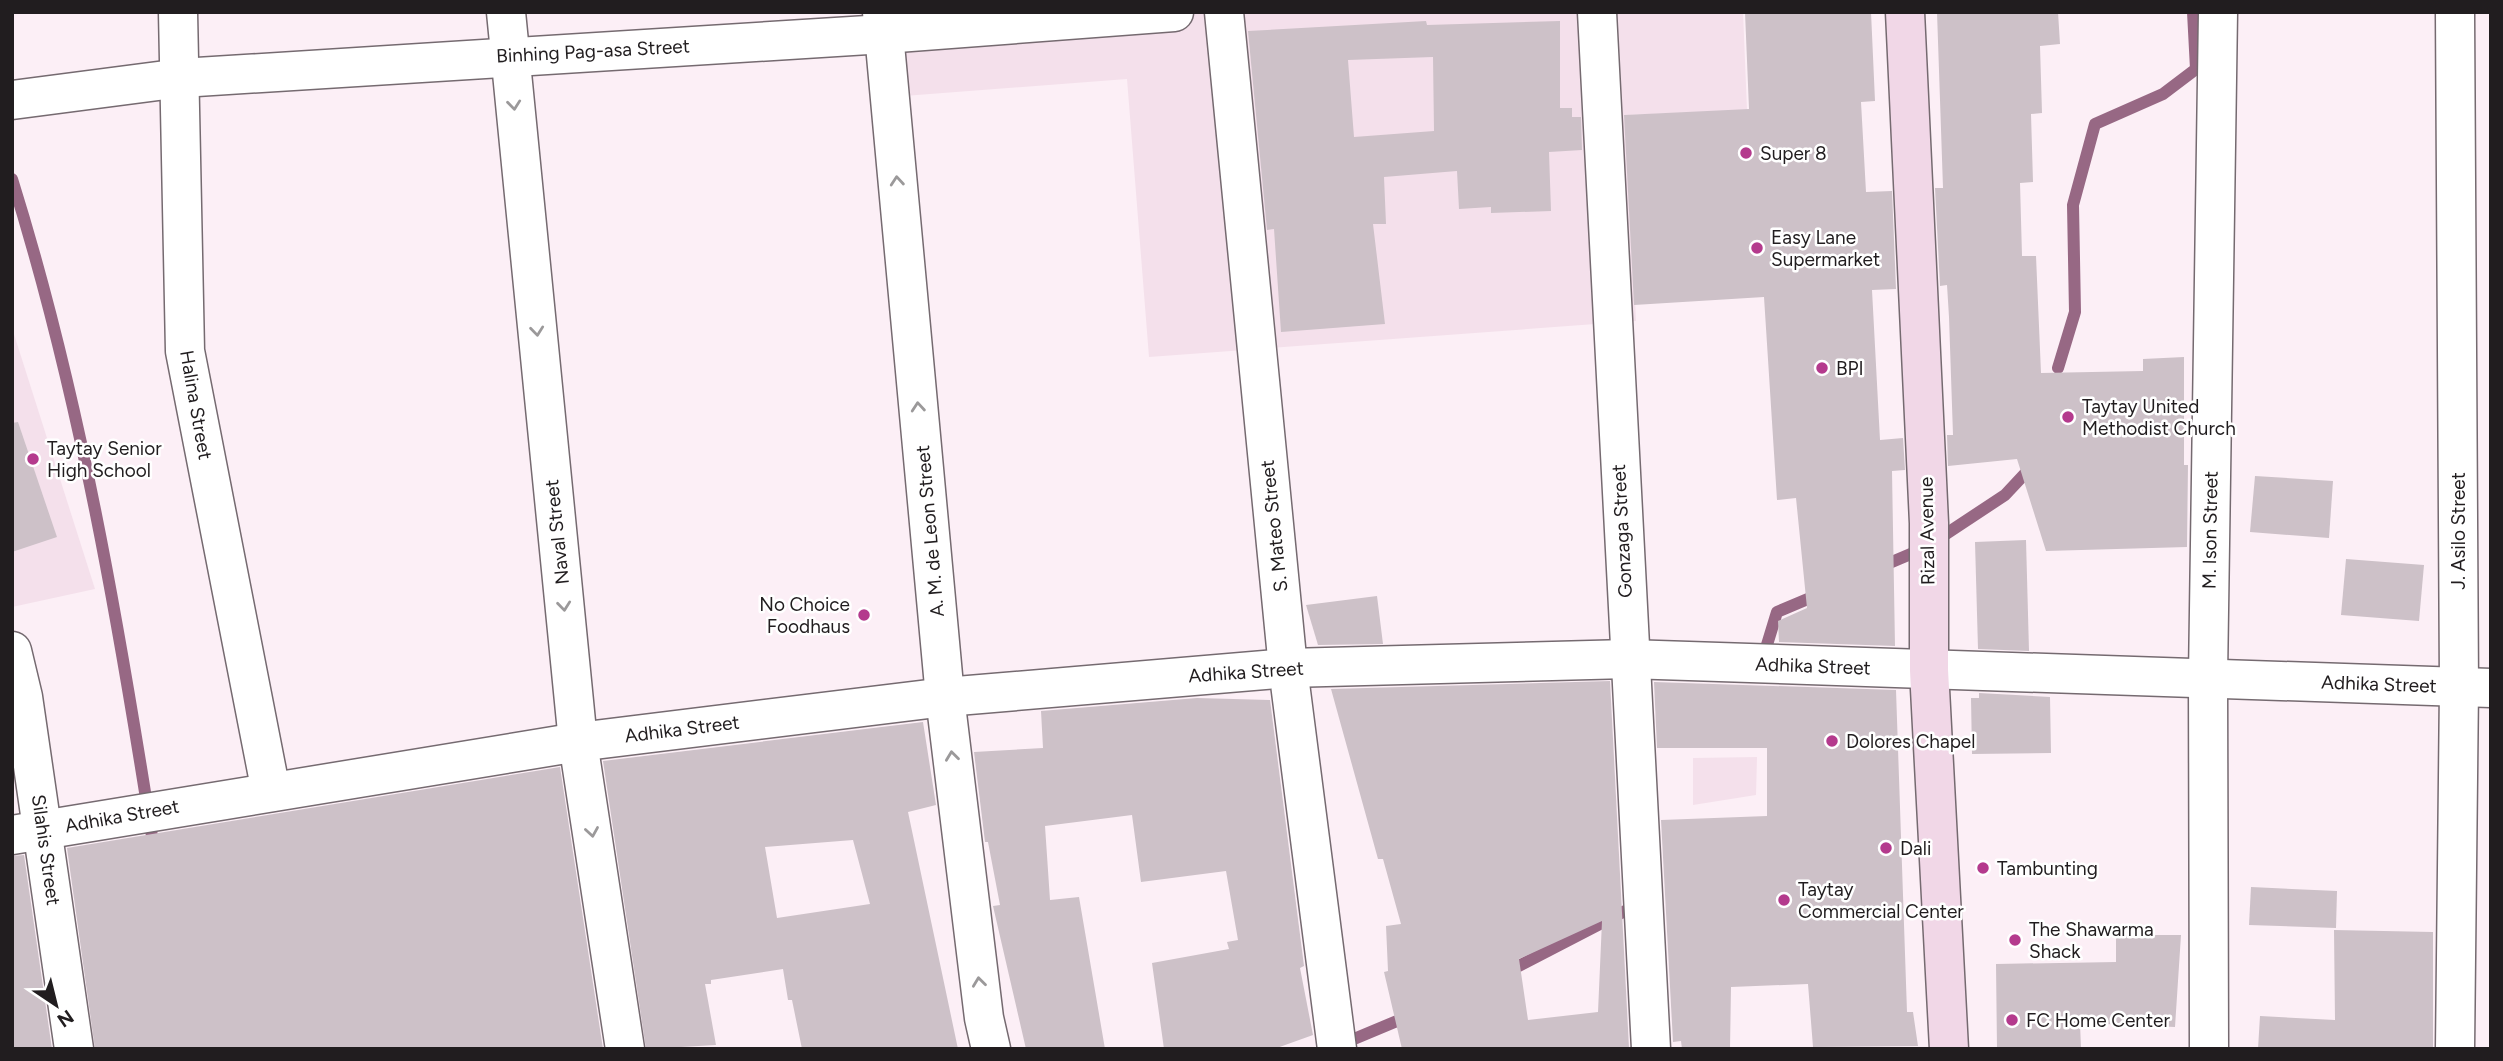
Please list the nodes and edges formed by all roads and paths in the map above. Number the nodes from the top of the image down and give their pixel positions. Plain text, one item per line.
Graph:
1 (178, 12) edge
2 (506, 12) edge
3 (1174, 12) edge
4 (1224, 12) edge
5 (1597, 12) edge
6 (1905, 12) edge
7 (2218, 12) edge
8 (2455, 12) edge
9 (883, 23) edge
10 (509, 55) junction
11 (181, 78) junction
12 (12, 100) edge
13 (12, 652) edge
14 (1628, 659) junction
15 (1288, 668) junction
16 (1929, 670) junction
17 (2208, 677) junction
18 (2475, 687) edge
19 (945, 697) junction
20 (578, 742) junction
21 (271, 792) junction
22 (28, 832) edge
23 (1336, 1044) edge
24 (74, 1049) edge
25 (625, 1049) edge
26 (990, 1049) edge
27 (1651, 1049) edge
28 (1949, 1049) edge
29 (2209, 1049) edge
30 (2455, 1049) edge

1 - 11 street, Halina Street
2 - 10 street, Naval Street
3 - 9 street, Binhing Pag-asa Street
4 - 15 street, S. Mateo Street
5 - 14 street, Gonzaga Street
6 - 16 main road, Rizal Avenue
7 - 17 street, M. Ison Street
8 - 18 street, J. Asilo Street
9 - 10 street, Binhing Pag-asa Street
19 -> 9 street, A. M. de Leon Street
10 - 11 street, Binhing Pag-asa Street
10 -> 20 street, Naval Street
11 - 12 street, Binhing Pag-asa Street
11 - 21 street, Halina Street
13 - 22 street, Silahis Street
14 - 15 street, Adhika Street
14 - 16 street, Adhika Street
14 - 27 street, Gonzaga Street
15 - 19 street, Adhika Street
15 - 23 street, S. Mateo Street
16 - 17 street, Adhika Street
16 - 28 main road, Rizal Avenue
17 - 18 street, Adhika Street
17 - 29 street, M. Ison Street
18 - 30 street, J. Asilo Street
19 - 20 street, Adhika Street
26 -> 19 street, A. M. de Leon Street
20 - 21 street, Adhika Street
20 -> 25 street, Naval Street
21 - 22 street, Adhika Street
22 - 24 street, Silahis Street

